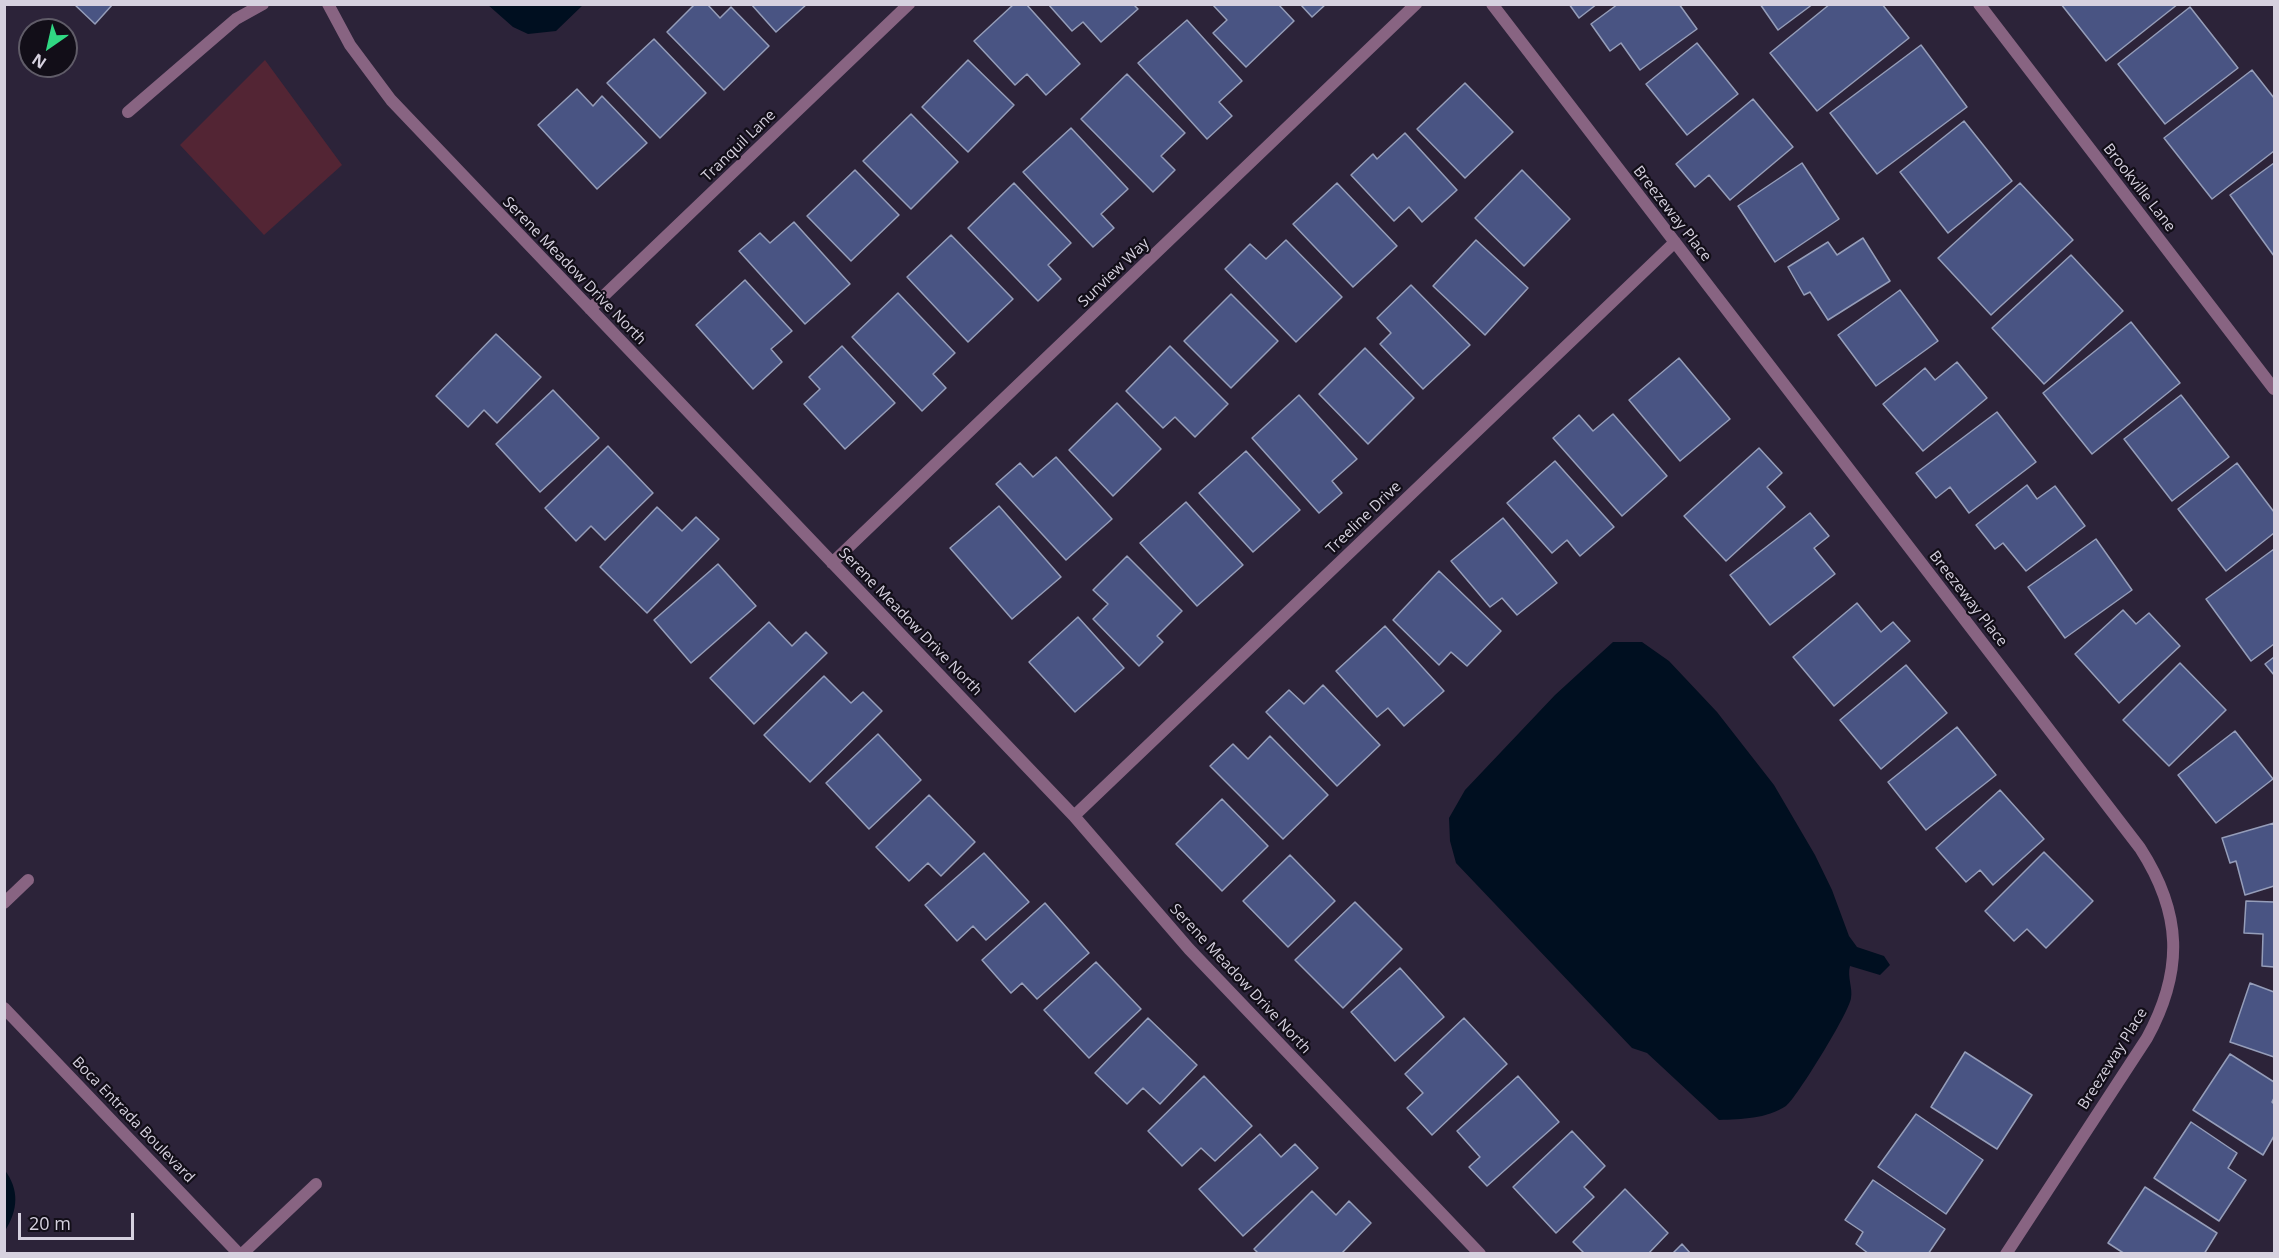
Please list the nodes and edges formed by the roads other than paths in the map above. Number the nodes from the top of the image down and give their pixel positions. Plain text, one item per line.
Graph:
1 (263, 4) edge
2 (328, 4) edge
3 (909, 4) edge
4 (1416, 4) edge
5 (1492, 4) edge
6 (1979, 4) edge
7 (128, 112) dead end
8 (1675, 242) junction
9 (590, 309) junction
10 (2274, 389) edge
11 (832, 563) junction
12 (1074, 816) junction
13 (28, 880) dead end
14 (4, 903) edge
15 (4, 1008) edge
16 (316, 1184) dead end
17 (2009, 1250) edge
18 (240, 1254) edge
19 (1480, 1254) edge
20 (2023, 1254) edge

1 - 7 street
2 - 9 street, Serene Meadow Drive North
3 - 9 street, Tranquil Lane
4 - 11 street, Sunview Way
5 - 8 street, Breezeway Place
6 - 10 street, Brookville Lane
8 - 12 street, Treeline Drive
8 - 17 street, Breezeway Place
9 - 11 street, Serene Meadow Drive North
11 - 12 street, Serene Meadow Drive North
12 - 19 street, Serene Meadow Drive North
13 - 14 street
15 - 18 street, Boca Entrada Boulevard
16 - 18 street
17 - 20 street

